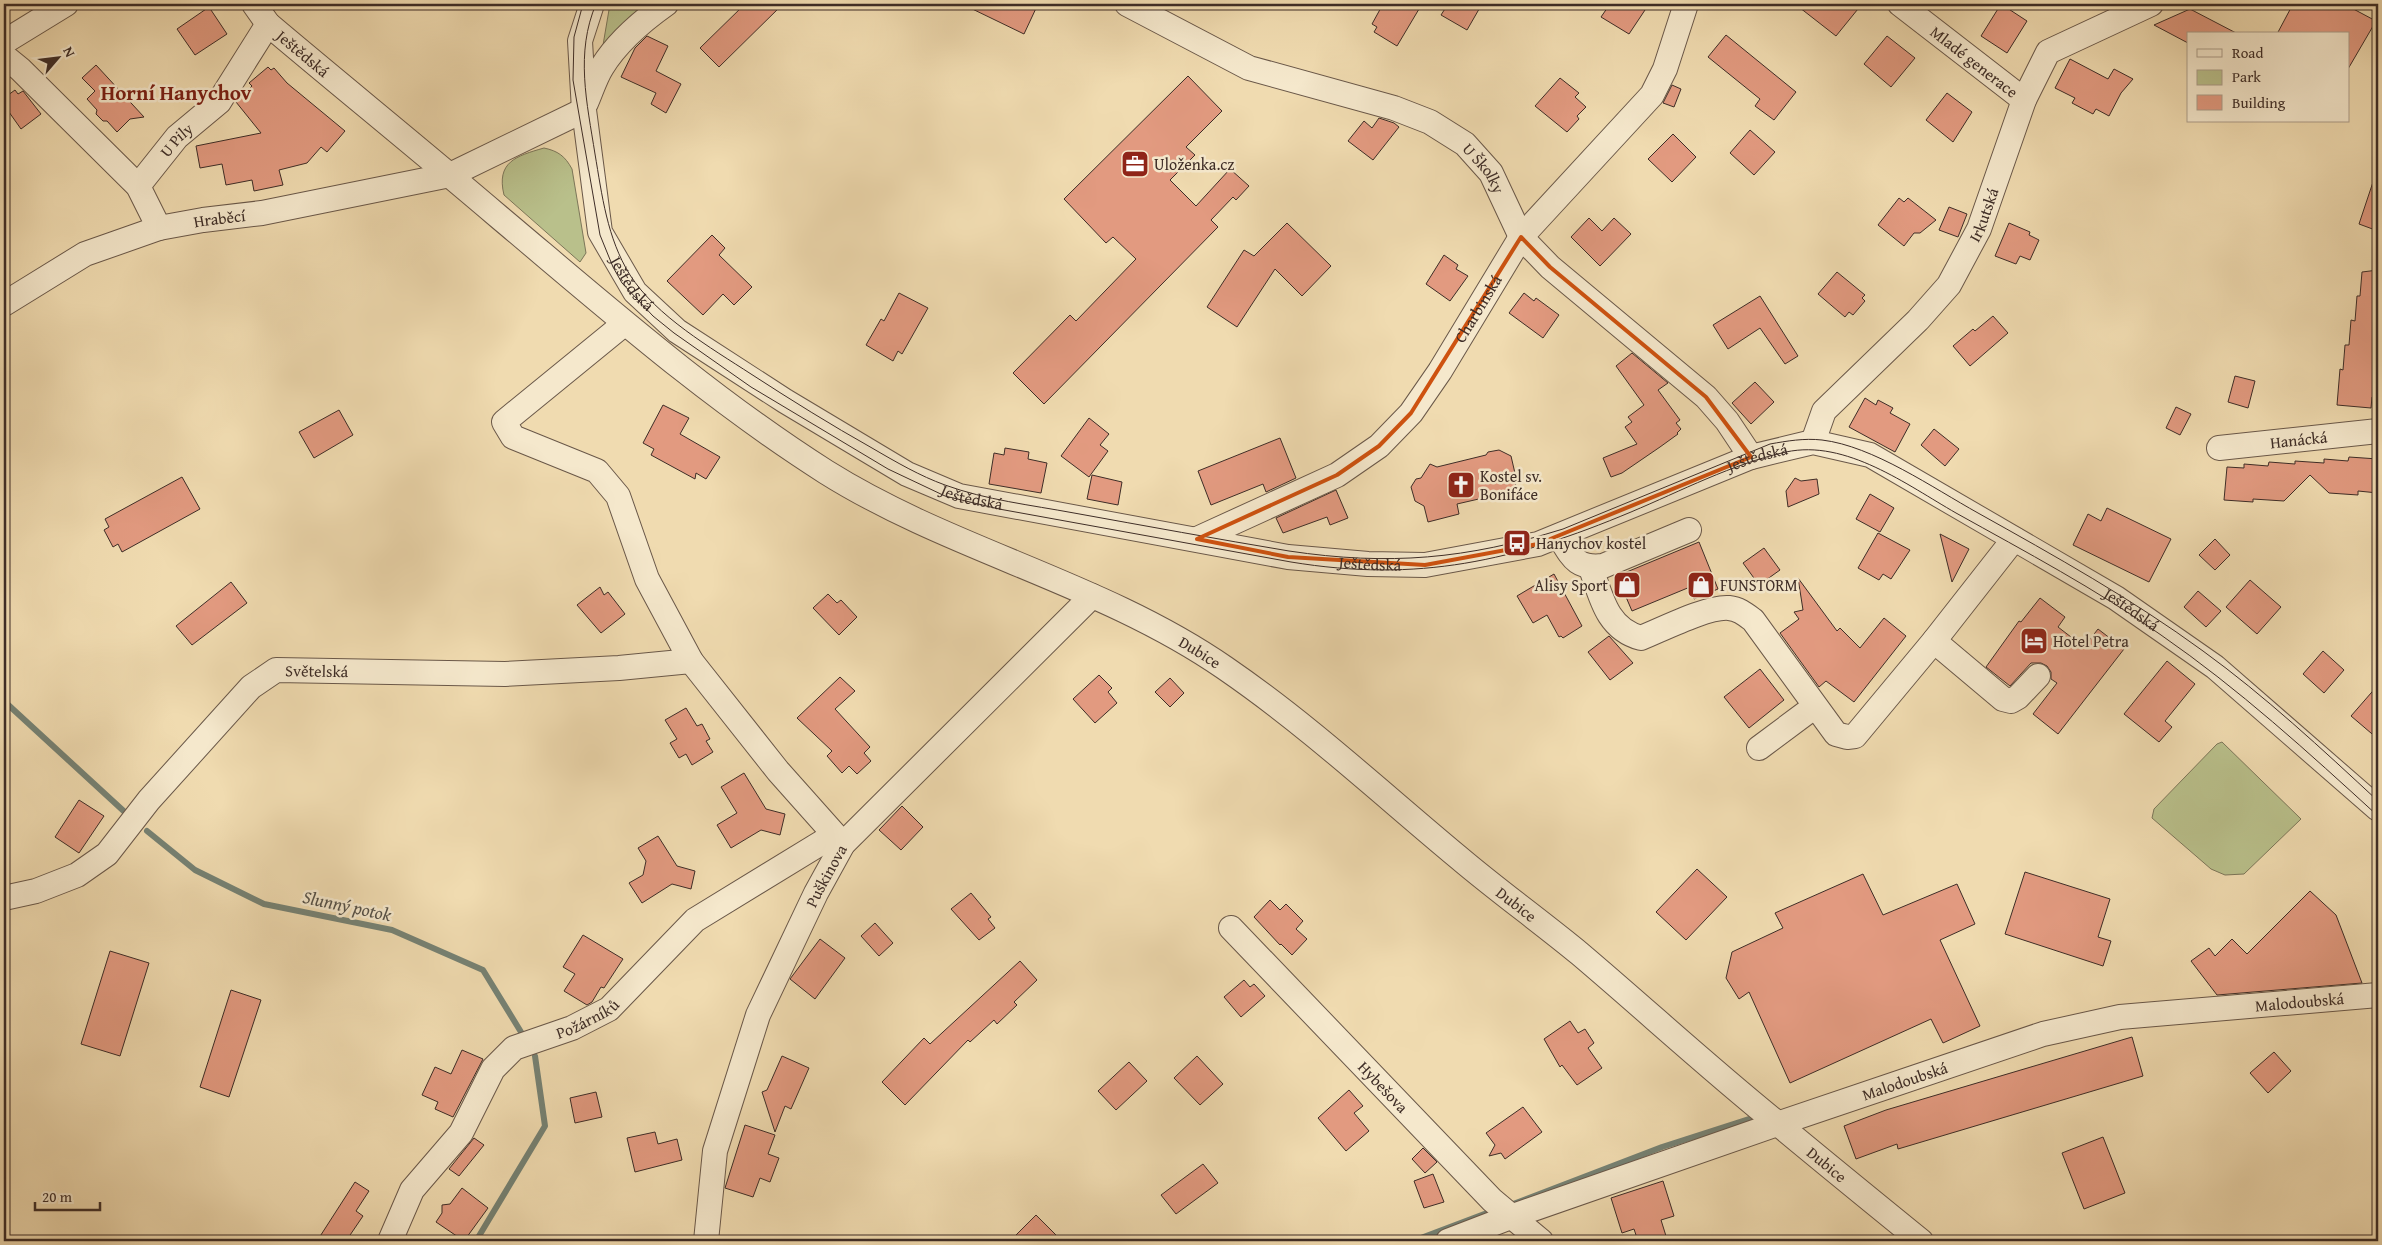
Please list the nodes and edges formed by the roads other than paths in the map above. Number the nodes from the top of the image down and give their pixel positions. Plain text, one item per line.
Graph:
1 (66, 4) edge
2 (254, 4) edge
3 (592, 4) edge
4 (666, 4) edge
5 (1126, 4) edge
6 (1686, 4) edge
7 (1900, 4) edge
8 (2151, 4) edge
9 (268, 24) junction
10 (4, 42) edge
11 (4, 56) edge
12 (2024, 100) junction
13 (584, 110) junction
14 (450, 175) junction
15 (138, 186) junction
16 (159, 228) junction
17 (1521, 236) junction
18 (4, 304) edge
19 (624, 324) junction
20 (2378, 431) edge
21 (1813, 442) junction
22 (2219, 448) dead end
23 (1752, 457) junction
24 (1689, 530) dead end
25 (1559, 536) junction
26 (1197, 539) junction
27 (2014, 539) junction
28 (1591, 568) junction
29 (1092, 596) junction
30 (1934, 641) junction
31 (691, 660) junction
32 (2038, 676) dead end
33 (1814, 707) junction
34 (1759, 748) dead end
35 (2378, 809) edge
36 (839, 839) junction
37 (4, 898) edge
38 (1231, 928) dead end
39 (2378, 995) edge
40 (1777, 1124) junction
41 (1513, 1216) junction
42 (390, 1241) edge
43 (706, 1241) edge
44 (1448, 1241) edge
45 (1541, 1241) edge
46 (1921, 1241) edge

1 - 10 street
2 - 9 street, Ještědská
3 - 13 street, Ještědská
4 - 13 street
5 - 17 street, U Školky
6 - 17 street, Charbinská
7 - 12 street, Mladé generace
8 - 12 street, Irkutská
9 - 14 street, Ještědská
9 - 15 street, U Pily
11 - 15 street
12 - 21 street, Irkutská
13 - 14 street
13 - 26 street, Ještědská
14 - 16 street, Hraběcí
14 - 19 street, Ještědská
15 - 16 street
16 - 18 street, Hraběcí
17 - 23 street, U Školky
17 - 26 street, Charbinská
19 - 29 street, Ještědská
19 - 31 street
20 - 22 street, Hanácká
21 - 23 street, Ještědská
21 - 27 street, Ještědská
23 - 25 street, Ještědská
24 - 28 street
25 - 26 street, Ještědská
25 - 28 street
27 - 30 street
27 - 35 street, Ještědská
28 - 33 street
29 - 36 street, Puškinova
29 - 40 street, Dubice
30 - 32 street
30 - 33 street
31 - 36 street
31 - 37 street, Světelská
33 - 34 street
36 - 42 street, Požárníků
36 - 43 street, Puškinova
38 - 41 street, Hybešova
39 - 40 street, Malodoubská
40 - 41 street, Malodoubská
40 - 46 street, Dubice
41 - 44 street, Malodoubská
41 - 45 street, Hybešova

